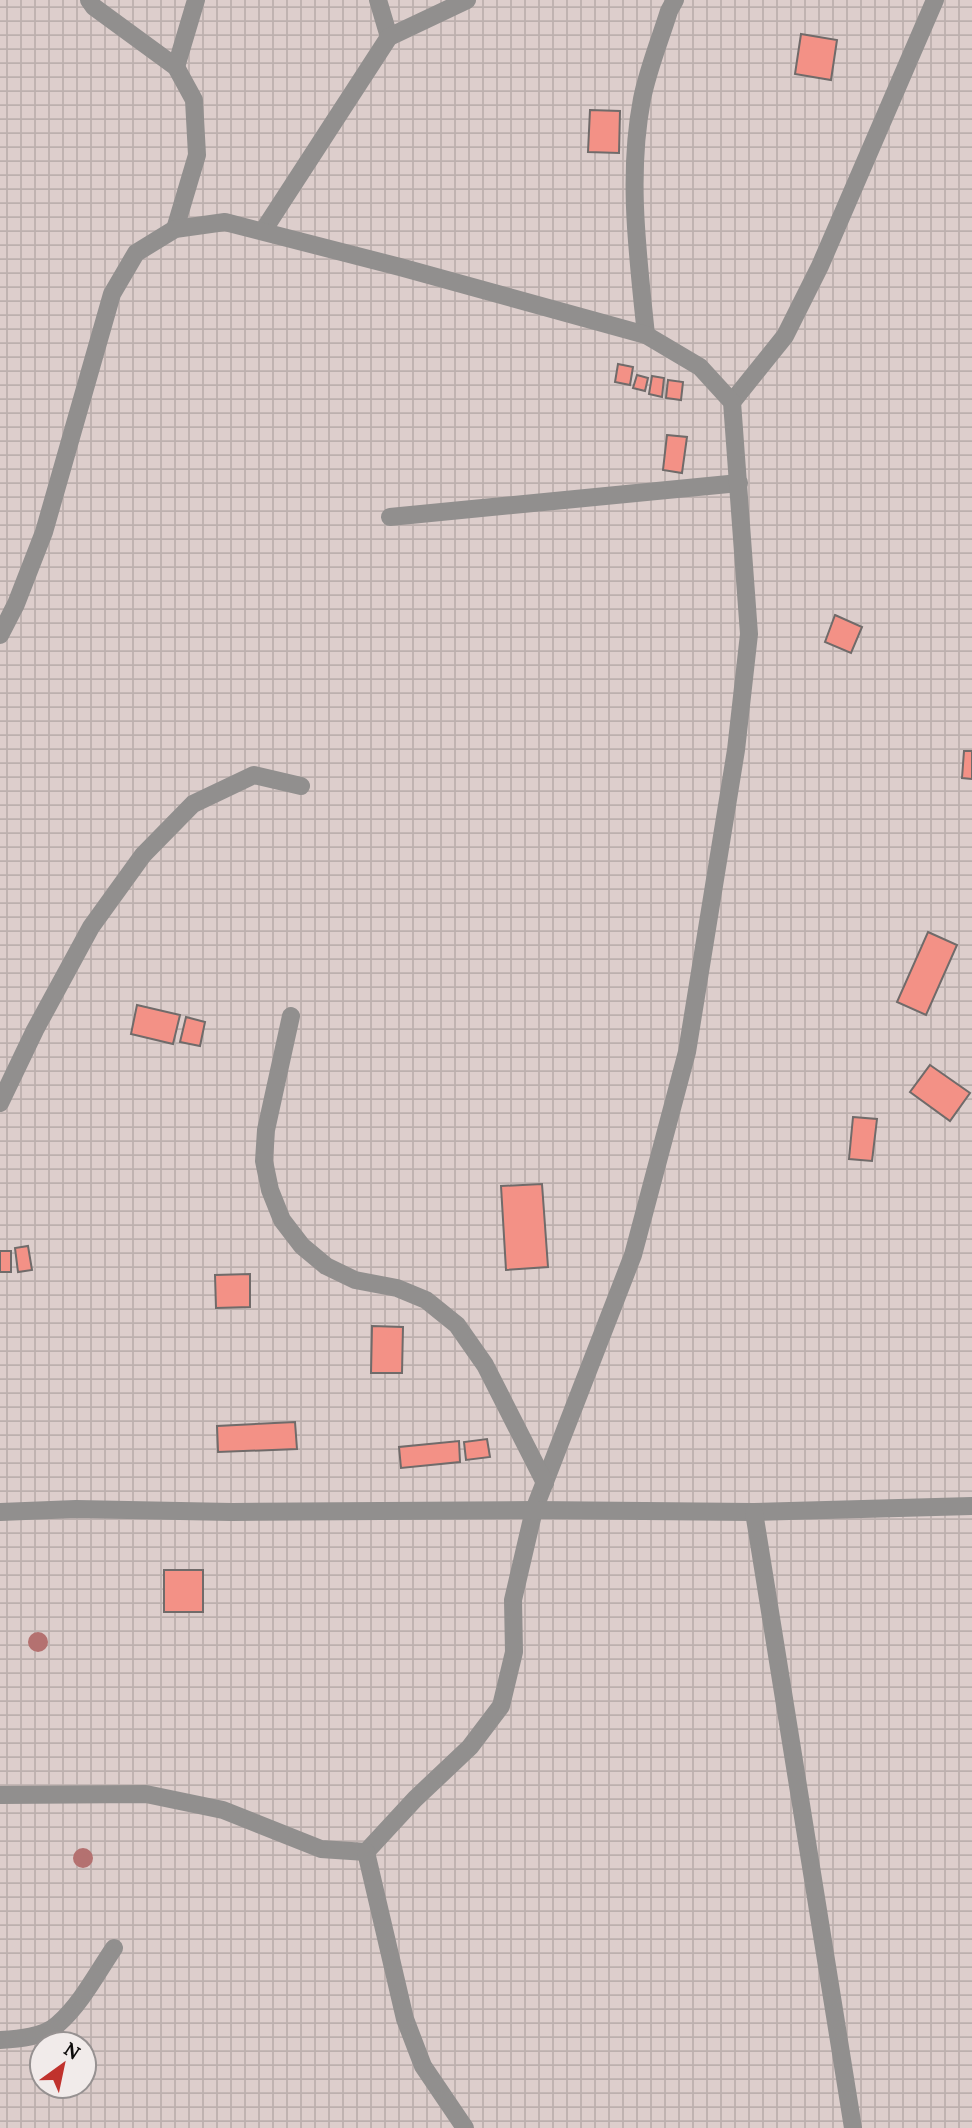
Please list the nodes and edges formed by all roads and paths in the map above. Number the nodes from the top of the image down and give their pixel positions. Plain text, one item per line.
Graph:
1 (89, 0) edge
2 (196, 0) edge
3 (378, 0) edge
4 (467, 0) edge
5 (675, 0) edge
6 (935, 0) edge
7 (389, 37) junction
8 (176, 67) junction
9 (175, 229) junction
10 (263, 232) junction
11 (646, 335) junction
12 (732, 402) junction
13 (739, 483) junction
14 (390, 517) dead end
15 (0, 635) edge
16 (301, 786) dead end
17 (291, 1016) dead end
18 (0, 1103) edge
19 (545, 1483) junction
20 (972, 1506) edge
21 (534, 1510) junction
22 (0, 1512) edge
23 (754, 1512) junction
24 (0, 1795) edge
25 (366, 1852) junction
26 (114, 1948) dead end
27 (0, 2040) edge
28 (465, 2128) edge
29 (853, 2128) edge

1 - 8 street
2 - 8 street
3 - 7 street
4 - 7 street
5 - 11 street
6 - 12 street
7 - 10 street
8 - 9 street
9 - 10 street
9 - 15 street
10 - 11 street
11 - 12 street
12 - 13 street
13 - 14 street
13 - 19 street
16 - 18 street
17 - 19 street
19 - 21 street
20 - 23 street
21 - 22 street
21 - 23 street
21 - 25 street
23 - 29 street
24 - 25 street
25 - 28 street
26 - 27 street

